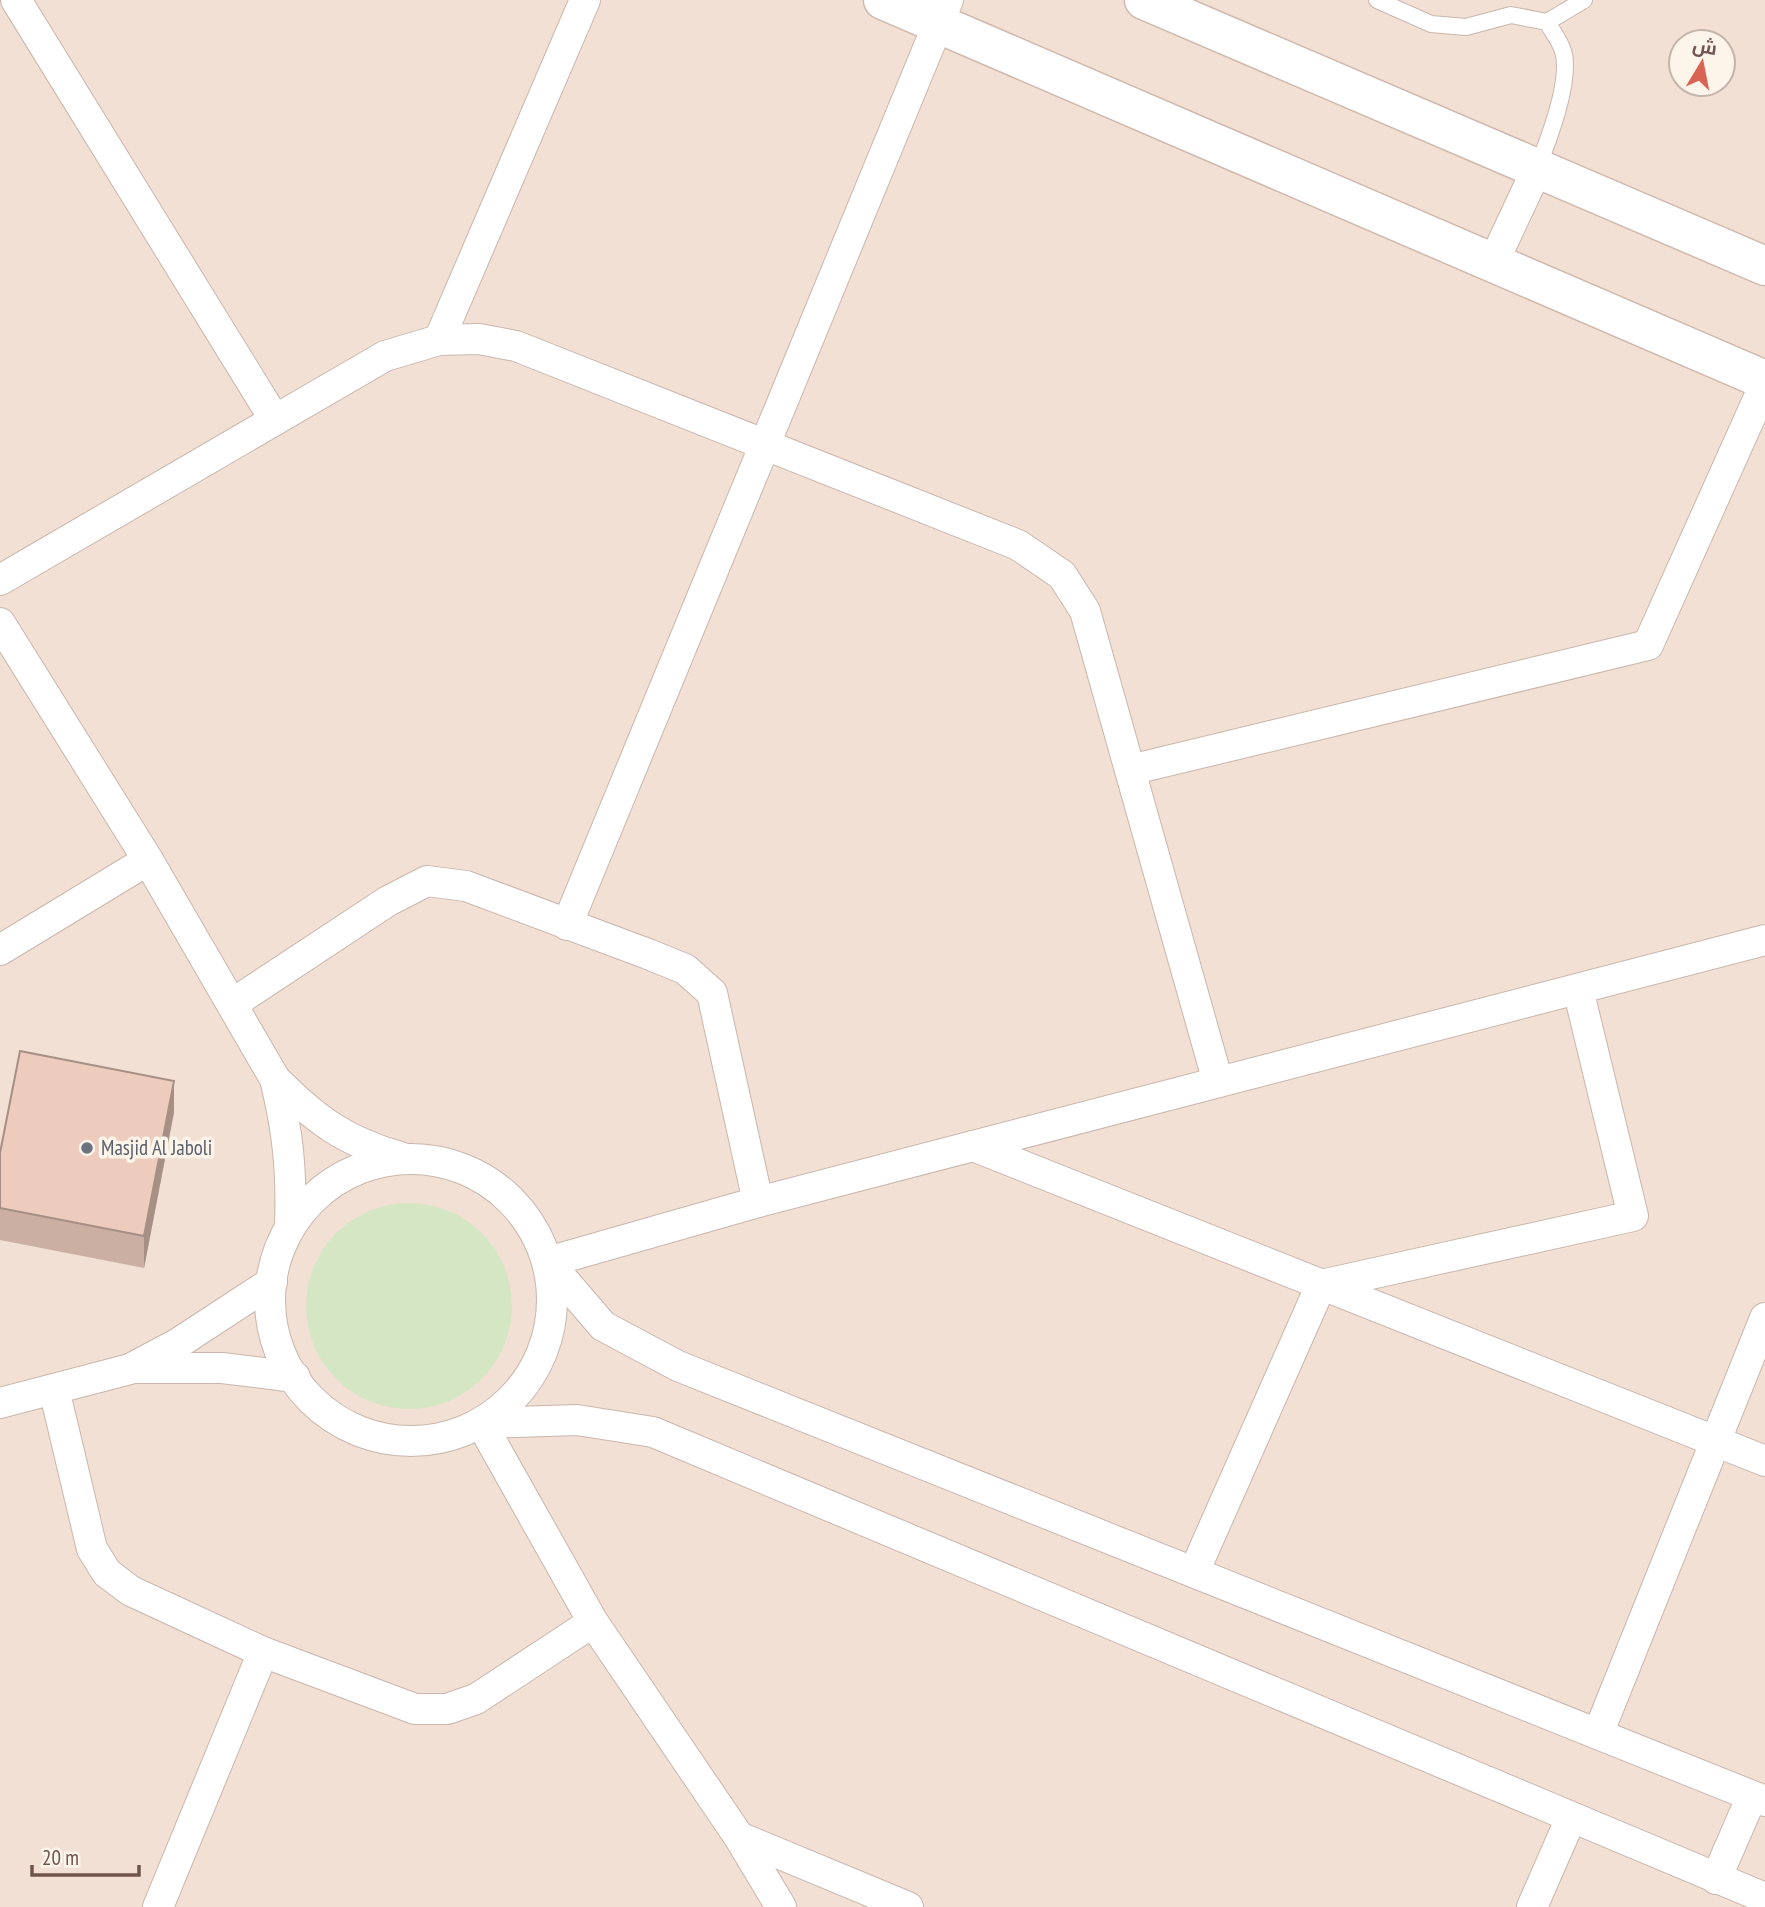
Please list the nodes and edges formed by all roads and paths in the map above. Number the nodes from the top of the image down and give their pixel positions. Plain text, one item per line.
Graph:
1 (16, 0) edge
2 (585, 0) edge
3 (883, 0) edge
4 (1144, 0) edge
5 (1377, 0) edge
6 (1584, 0) edge
7 (943, 12) edge
8 (1547, 22) junction
9 (1537, 169) junction
10 (1493, 263) junction
11 (1765, 266) edge
12 (439, 340) junction
13 (1765, 382) edge
14 (275, 420) junction
15 (765, 445) junction
16 (0, 580) edge
17 (0, 623) edge
18 (1130, 770) junction
19 (148, 860) junction
20 (567, 925) junction
21 (1765, 940) edge
22 (0, 950) edge
23 (1578, 989) junction
24 (232, 1004) junction
25 (275, 1079) junction
26 (1219, 1082) junction
27 (973, 1146) junction
28 (406, 1158) junction
29 (758, 1202) junction
30 (290, 1226) junction
31 (548, 1262) junction
32 (272, 1282) junction
33 (1321, 1285) junction
34 (1765, 1318) edge
35 (130, 1369) junction
36 (295, 1377) junction
37 (54, 1389) junction
38 (0, 1403) edge
39 (481, 1423) junction
40 (1716, 1441) junction
41 (1765, 1461) edge
42 (1194, 1572) junction
43 (593, 1622) junction
44 (263, 1652) junction
45 (1598, 1734) junction
46 (1759, 1798) edge
47 (1571, 1818) junction
48 (739, 1838) junction
49 (1716, 1879) junction
50 (1765, 1898) edge
51 (158, 1907) edge
52 (781, 1907) edge
53 (908, 1907) edge
54 (1532, 1907) edge

1 - 14 street
2 - 12 street
3 - 7 street
4 - 9 street
5 - 8 lane
6 - 8 lane
7 - 10 street
7 - 15 street
8 - 9 lane
9 - 10 street
9 - 11 street
10 - 13 street
12 - 14 street
12 - 15 street
13 - 18 street
14 - 16 street
15 - 18 street
15 - 20 street
17 - 19 street
18 - 26 street
19 - 22 street
19 - 24 street
20 - 24 street
20 - 29 street
21 - 23 street
23 - 26 street
23 - 33 street
24 - 25 street
25 - 28 street
25 - 30 street
26 - 27 street
27 - 29 street
27 - 33 street
28 - 30 street
28 - 31 street
29 - 31 street
30 - 32 street
31 - 39 street
31 - 42 street
32 - 35 street
32 - 36 street
33 - 40 street
33 - 42 street
34 - 40 street
35 - 36 street
35 - 37 street
36 - 39 street
37 - 38 street
37 - 44 street
39 - 43 street
39 - 47 street
40 - 41 street
40 - 45 street
42 - 45 street
43 - 44 street
43 - 48 street
44 - 51 street
45 - 46 street
46 - 49 street
47 - 49 street
47 - 54 street
48 - 52 street
48 - 53 street
49 - 50 street

